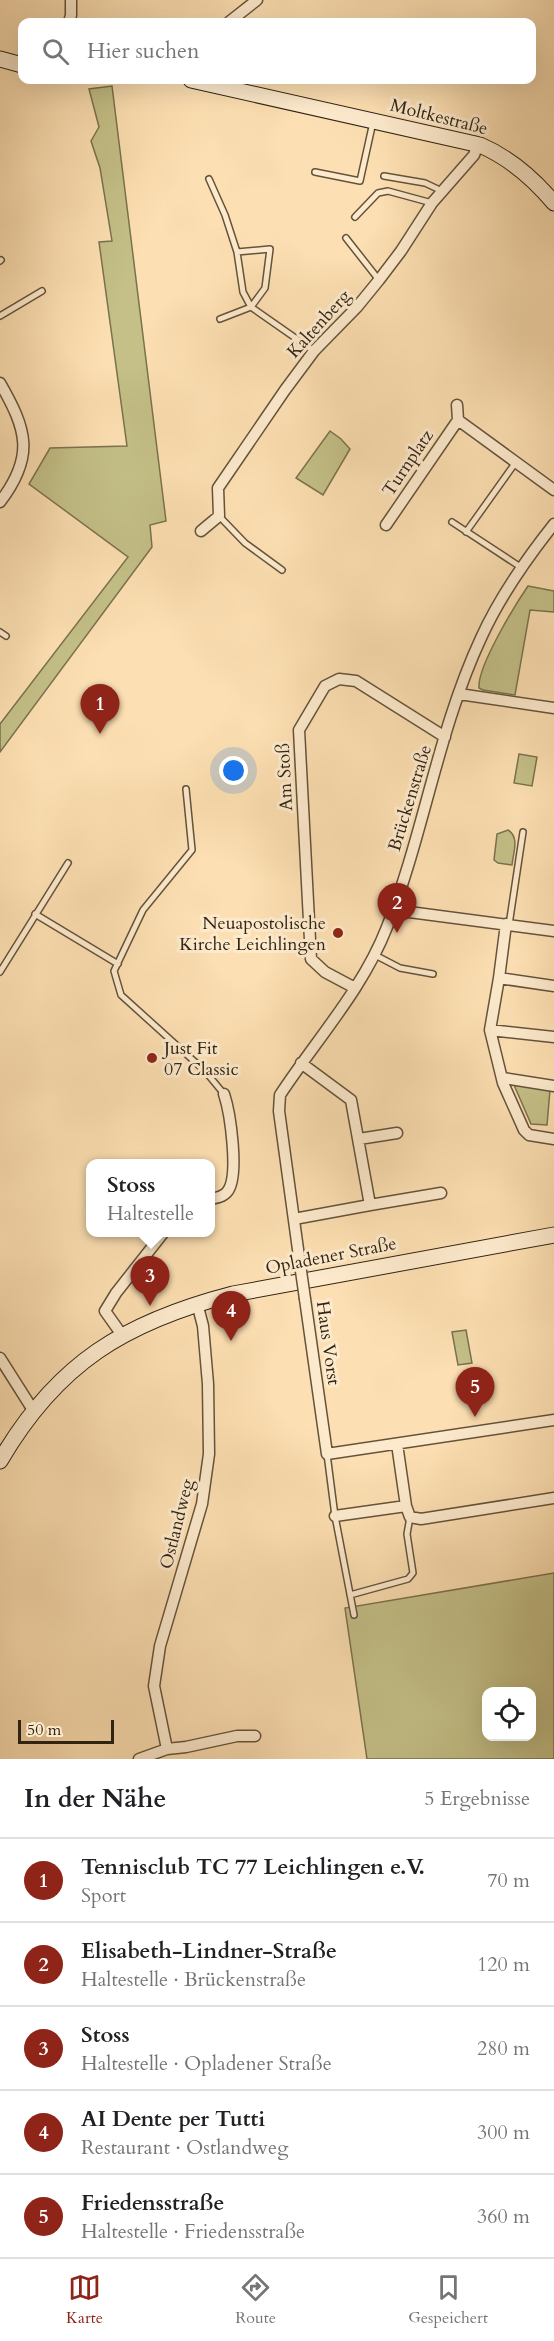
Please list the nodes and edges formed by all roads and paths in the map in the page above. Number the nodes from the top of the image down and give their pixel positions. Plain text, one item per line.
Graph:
1 (71, 0) edge
2 (257, 0) edge
3 (70, 18) edge
4 (234, 18) edge
5 (0, 59) edge
6 (18, 64) edge
7 (209, 84) edge
8 (373, 121) junction
9 (478, 144) junction
10 (315, 172) dead end
11 (384, 176) dead end
12 (209, 179) dead end
13 (442, 191) junction
14 (432, 203) junction
15 (554, 203) edge
16 (355, 217) dead end
17 (346, 238) dead end
18 (237, 252) junction
19 (380, 280) junction
20 (42, 291) dead end
21 (251, 307) junction
22 (0, 316) edge
23 (220, 319) dead end
24 (314, 351) junction
25 (0, 384) edge
26 (458, 405) dead end
27 (458, 420) junction
28 (516, 462) junction
29 (554, 490) edge
30 (0, 502) edge
31 (219, 516) junction
32 (452, 522) dead end
33 (554, 524) edge
34 (386, 525) dead end
35 (201, 531) dead end
36 (466, 532) junction
37 (522, 568) junction
38 (282, 570) dead end
39 (0, 632) edge
40 (6, 636) dead end
41 (459, 694) junction
42 (554, 708) edge
43 (445, 737) junction
44 (186, 789) dead end
45 (523, 832) dead end
46 (68, 863) dead end
47 (394, 910) junction
48 (35, 914) junction
49 (508, 925) junction
50 (554, 931) edge
51 (375, 954) junction
52 (118, 964) junction
53 (0, 972) edge
54 (433, 974) dead end
55 (499, 978) junction
56 (554, 987) edge
57 (355, 988) junction
58 (490, 1030) junction
59 (554, 1038) edge
60 (301, 1063) junction
61 (291, 1078) joint
62 (503, 1078) junction
63 (554, 1086) edge
64 (224, 1094) joint
65 (397, 1133) dead end
66 (554, 1138) edge
67 (359, 1139) junction
68 (441, 1193) dead end
69 (215, 1198) edge
70 (370, 1205) junction
71 (294, 1219) junction
72 (554, 1235) edge
73 (156, 1237) edge
74 (197, 1303) junction
75 (122, 1335) junction
76 (0, 1358) edge
77 (33, 1410) junction
78 (554, 1420) edge
79 (397, 1444) junction
80 (327, 1454) junction
81 (0, 1461) edge
82 (554, 1498) edge
83 (408, 1512) junction
84 (335, 1516) junction
85 (350, 1595) junction
86 (354, 1615) dead end
87 (255, 1736) dead end
88 (167, 1749) junction
89 (139, 1759) edge

1 - 3 street
2 - 4 street
5 - 6 main road
7 - 8 main road, Moltkestraße
8 - 9 main road, Moltkestraße
8 - 10 lane
9 - 13 street, Kaltenberg
9 - 15 main road, Moltkestraße
11 - 13 lane
12 - 18 lane
13 - 14 street, Kaltenberg
14 - 16 lane
14 - 19 street, Kaltenberg
17 - 19 lane
18 - 21 lane
18 - 21 lane
19 - 24 street, Kaltenberg
20 - 22 lane
21 - 23 lane
21 - 24 lane
24 - 31 street, Kaltenberg
25 - 30 street
26 - 27 street, Turnplatz
27 - 28 street, Turnplatz
27 - 34 street, Turnplatz
28 - 29 street, Turnplatz
28 - 36 lane
31 - 35 street
31 - 38 lane
32 - 36 lane
33 - 37 street, Brückenstraße
36 - 37 lane
37 - 41 street, Brückenstraße
39 - 40 lane
41 - 42 street
41 - 43 street, Brückenstraße
43 - 47 street, Brückenstraße
43 - 57 street, Am Stoß
44 - 52 lane
45 - 49 lane
46 - 48 lane
47 - 49 street
47 - 51 street, Brückenstraße
48 - 52 lane
48 - 53 lane
49 - 50 street
49 - 55 street
51 - 54 lane
51 - 57 street, Brückenstraße
52 - 64 lane
55 - 56 street
55 - 58 street
57 - 60 street, Brückenstraße
58 - 59 street
58 - 62 street
60 - 61 street, Brückenstraße
60 - 67 street
61 - 71 street, Haus Vorst
62 - 63 street
62 - 66 street
64 - 69 street
65 - 67 street
67 - 70 street
68 - 70 street
70 - 71 street
71 - 80 street, Haus Vorst, bridge
72 - 74 main road, Opladener Straße
73 - 75 street
74 - 75 main road, Opladener Straße
74 - 88 street, Ostlandweg
75 - 77 main road, Opladener Straße
76 - 77 street
77 - 81 main road, Opladener Straße
78 - 79 street
79 - 80 street
79 - 83 street
80 - 84 lane, Haus Vorst
82 - 83 street
83 - 84 street
83 - 85 lane
84 - 85 lane, Haus Vorst
85 - 86 lane, Haus Vorst
87 - 88 street
88 - 89 street

